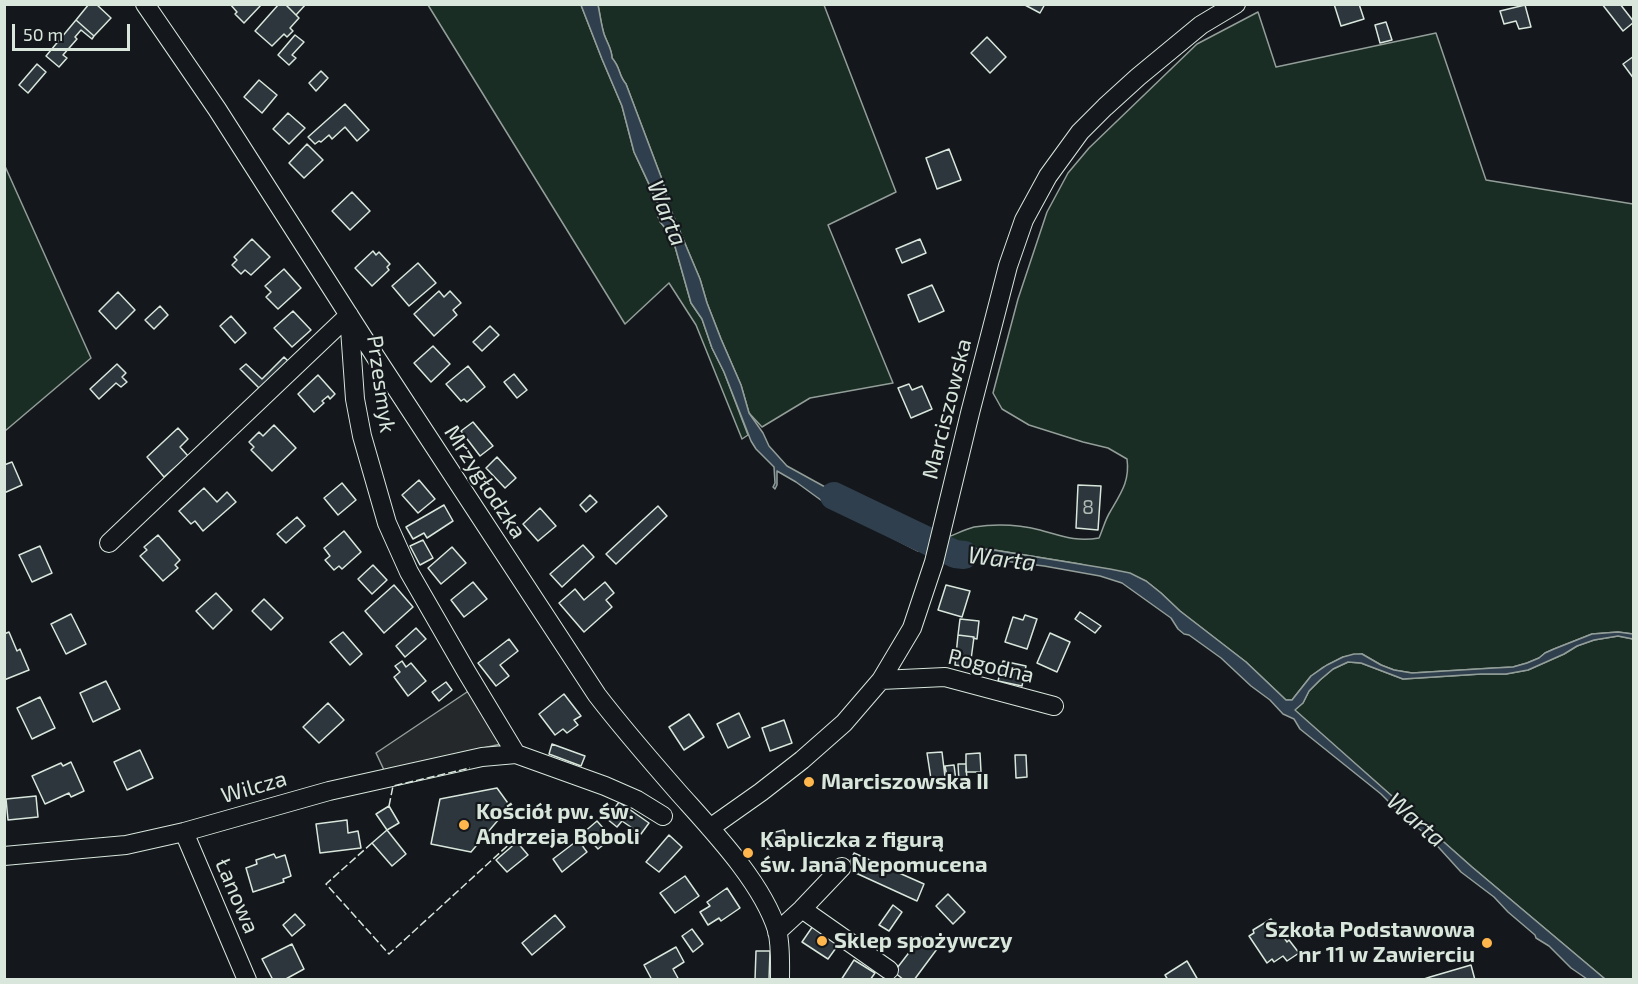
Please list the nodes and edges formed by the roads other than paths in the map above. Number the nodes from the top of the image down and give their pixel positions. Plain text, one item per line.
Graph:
1 (145, 4) edge
2 (1236, 4) edge
3 (349, 315) junction
4 (109, 543) dead end
5 (881, 680) junction
6 (1054, 706) dead end
7 (516, 754) junction
8 (663, 816) dead end
9 (710, 828) junction
10 (184, 832) junction
11 (4, 856) edge
12 (842, 867) dead end
13 (802, 909) junction
14 (777, 932) junction
15 (889, 970) dead end
16 (247, 980) edge
17 (780, 980) edge

1 - 3 street, Mrzygłodzka
2 - 5 street, Marciszowska
3 - 4 street, Przesmyk
3 - 7 street, Przesmyk
3 - 9 street, Mrzygłodzka
5 - 6 street, Pogodna
5 - 9 street, Marciszowska
7 - 8 street
7 - 10 street, Wilcza
9 - 14 street, Mrzygłodzka
10 - 11 street, Wilcza
10 - 16 street, Łanowa
12 - 13 street
13 - 14 street
13 - 15 street
14 - 17 street, Mrzygłodzka

